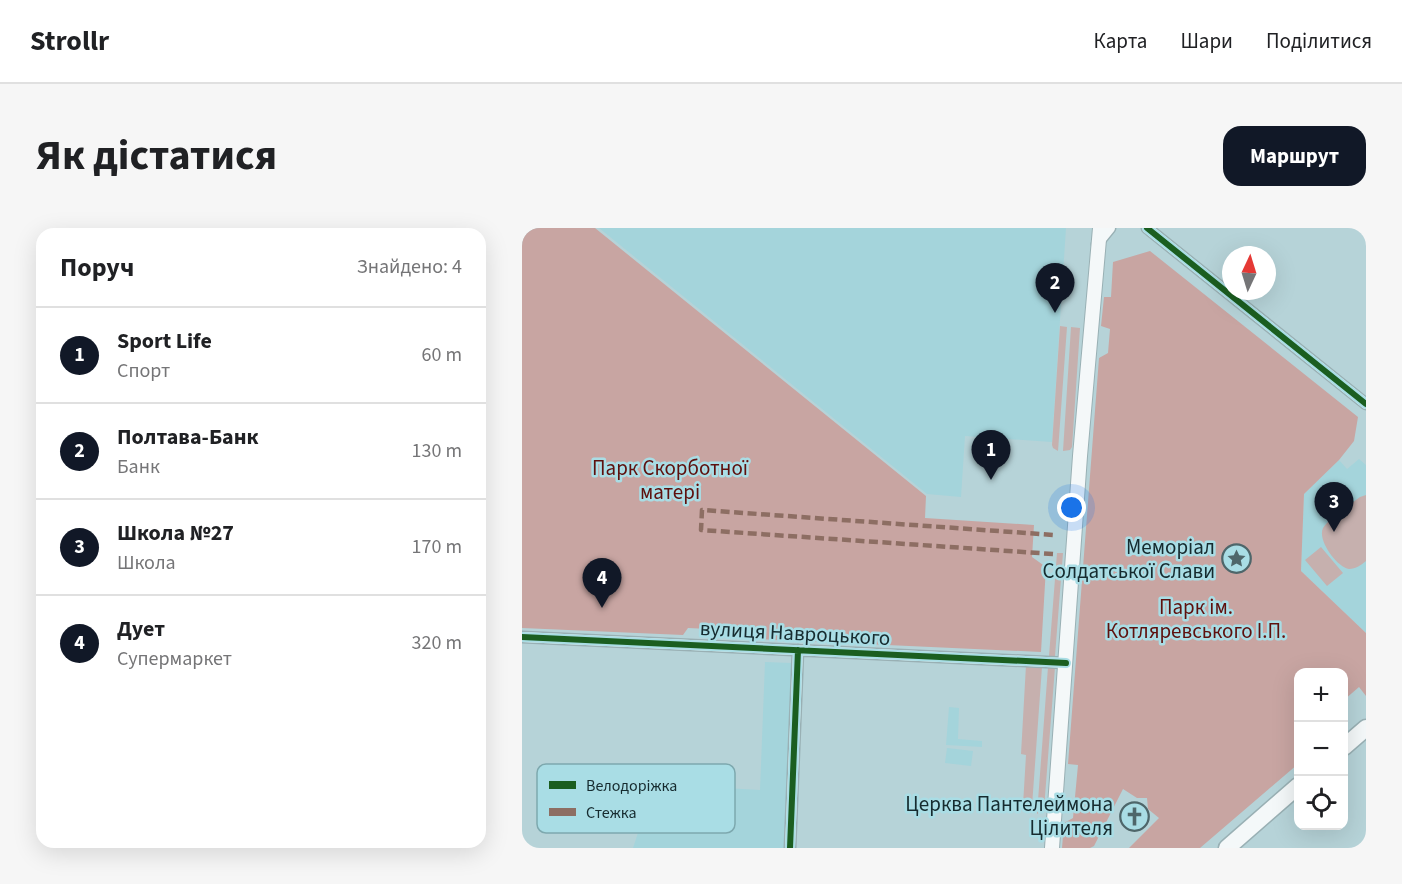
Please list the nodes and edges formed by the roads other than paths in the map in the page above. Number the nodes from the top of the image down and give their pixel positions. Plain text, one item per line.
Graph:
1 (1100, 228) edge
2 (1110, 228) edge
3 (1147, 228) edge
4 (1097, 244) junction
5 (1365, 401) edge
6 (522, 637) edge
7 (798, 650) junction
8 (1066, 663) junction
9 (1366, 728) edge
10 (1348, 744) edge
11 (1294, 790) edge
12 (790, 848) edge
13 (1052, 848) edge
14 (1227, 848) edge

1 - 4 main road
2 - 4 street
3 - 5 street
4 - 8 main road
6 - 7 street, вулиця Навроцького
7 - 8 street, вулиця Навроцького
7 - 12 street
8 - 13 main road
9 - 10 main road
11 - 14 main road

